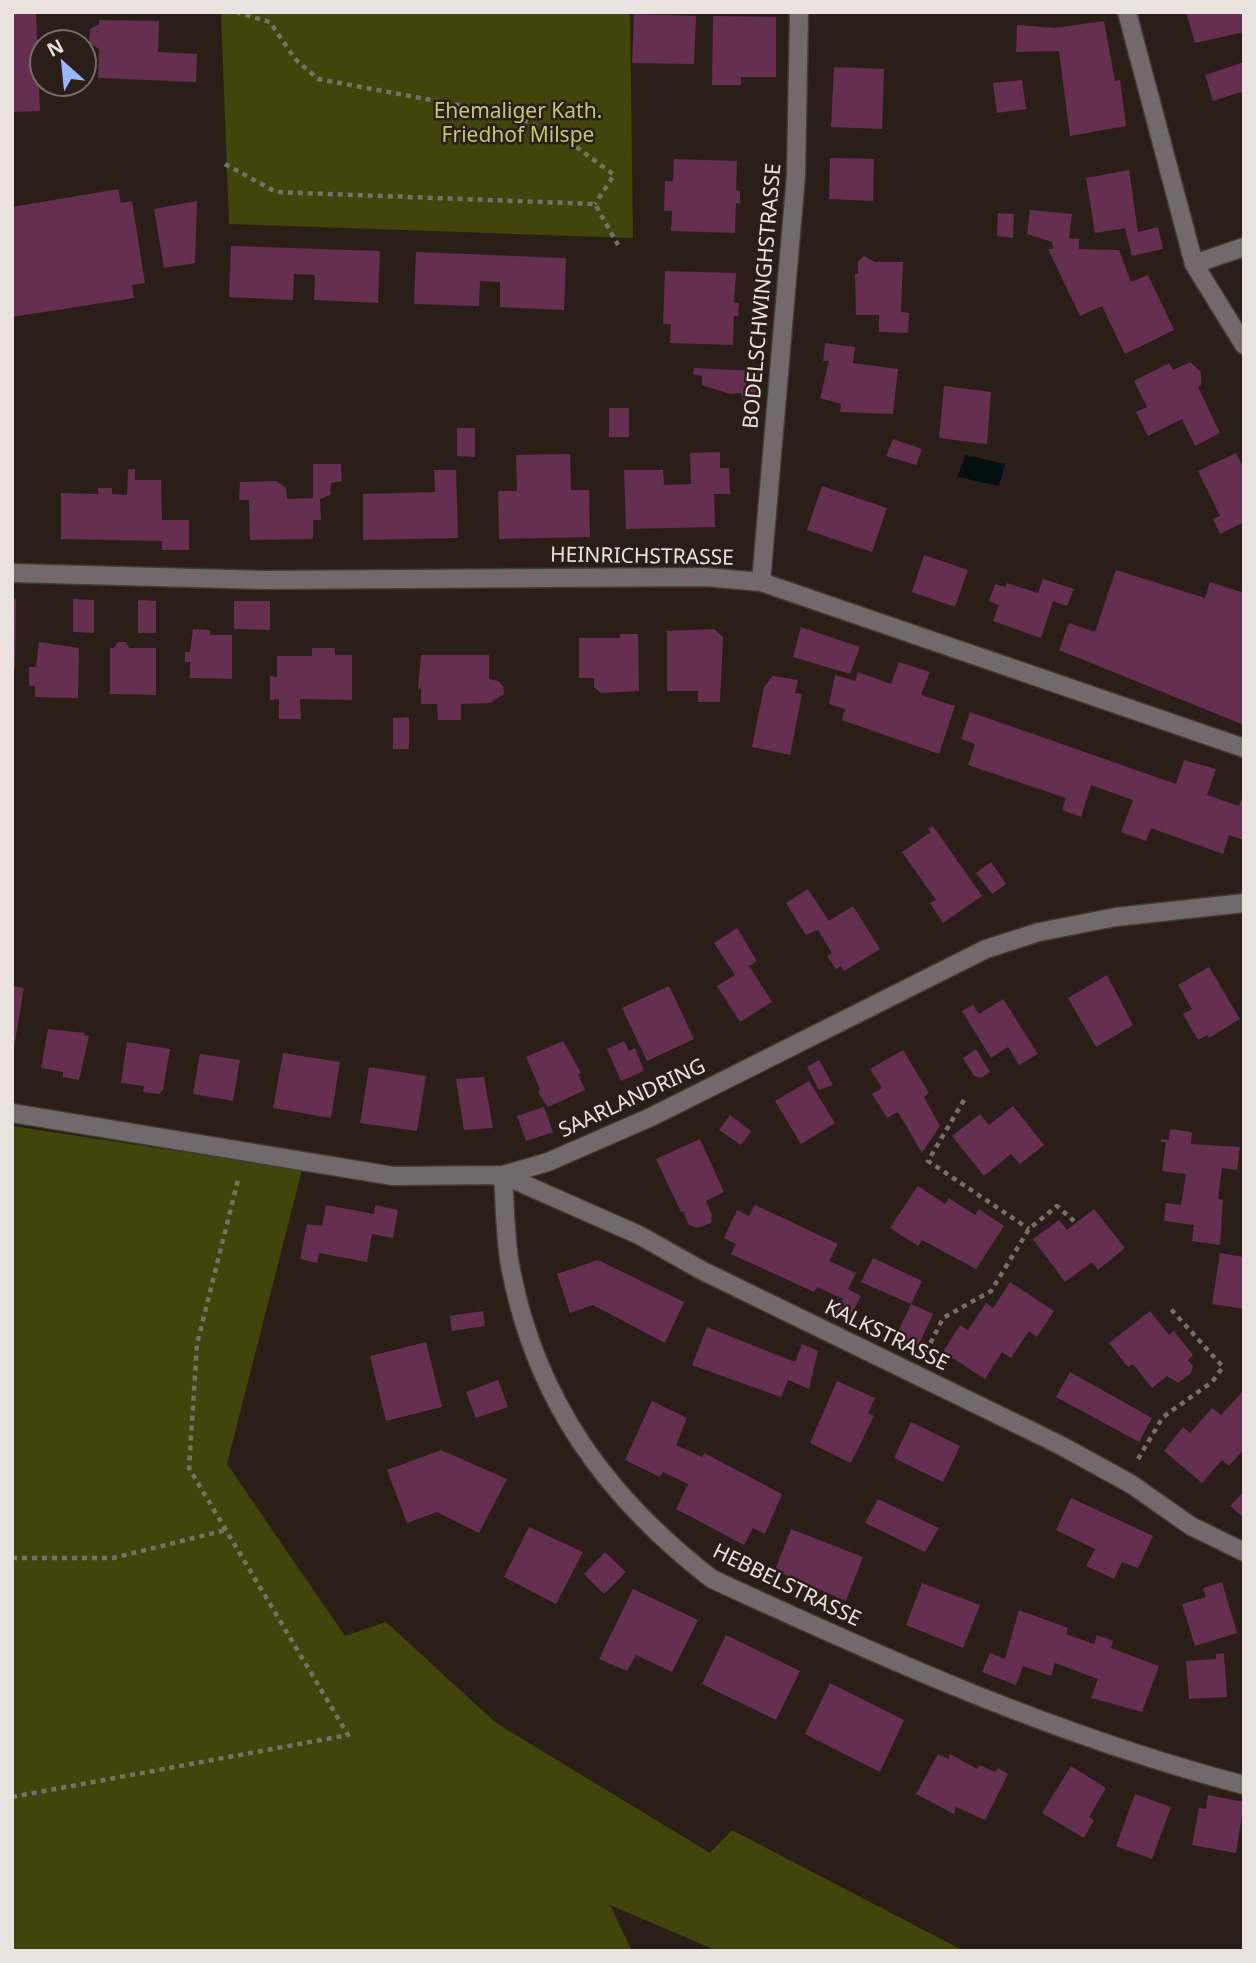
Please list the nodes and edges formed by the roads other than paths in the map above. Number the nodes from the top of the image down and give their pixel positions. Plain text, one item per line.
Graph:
1 (799, 12) edge
2 (1127, 12) edge
3 (1244, 247) edge
4 (1194, 264) junction
5 (1244, 345) edge
6 (12, 573) edge
7 (761, 582) junction
8 (1244, 748) edge
9 (1244, 903) edge
10 (12, 1113) edge
11 (503, 1175) junction
12 (1244, 1552) edge
13 (1244, 1785) edge

1 - 7 street, BODELSCHWINGHSTRASSE
2 - 4 street
3 - 4 street
4 - 5 street
6 - 7 street, HEINRICHSTRASSE
7 - 8 street, HEINRICHSTRASSE
9 - 11 street, SAARLANDRING
10 - 11 street, SAARLANDRING
11 - 12 street, KALKSTRASSE
11 - 13 street, HEBBELSTRASSE

